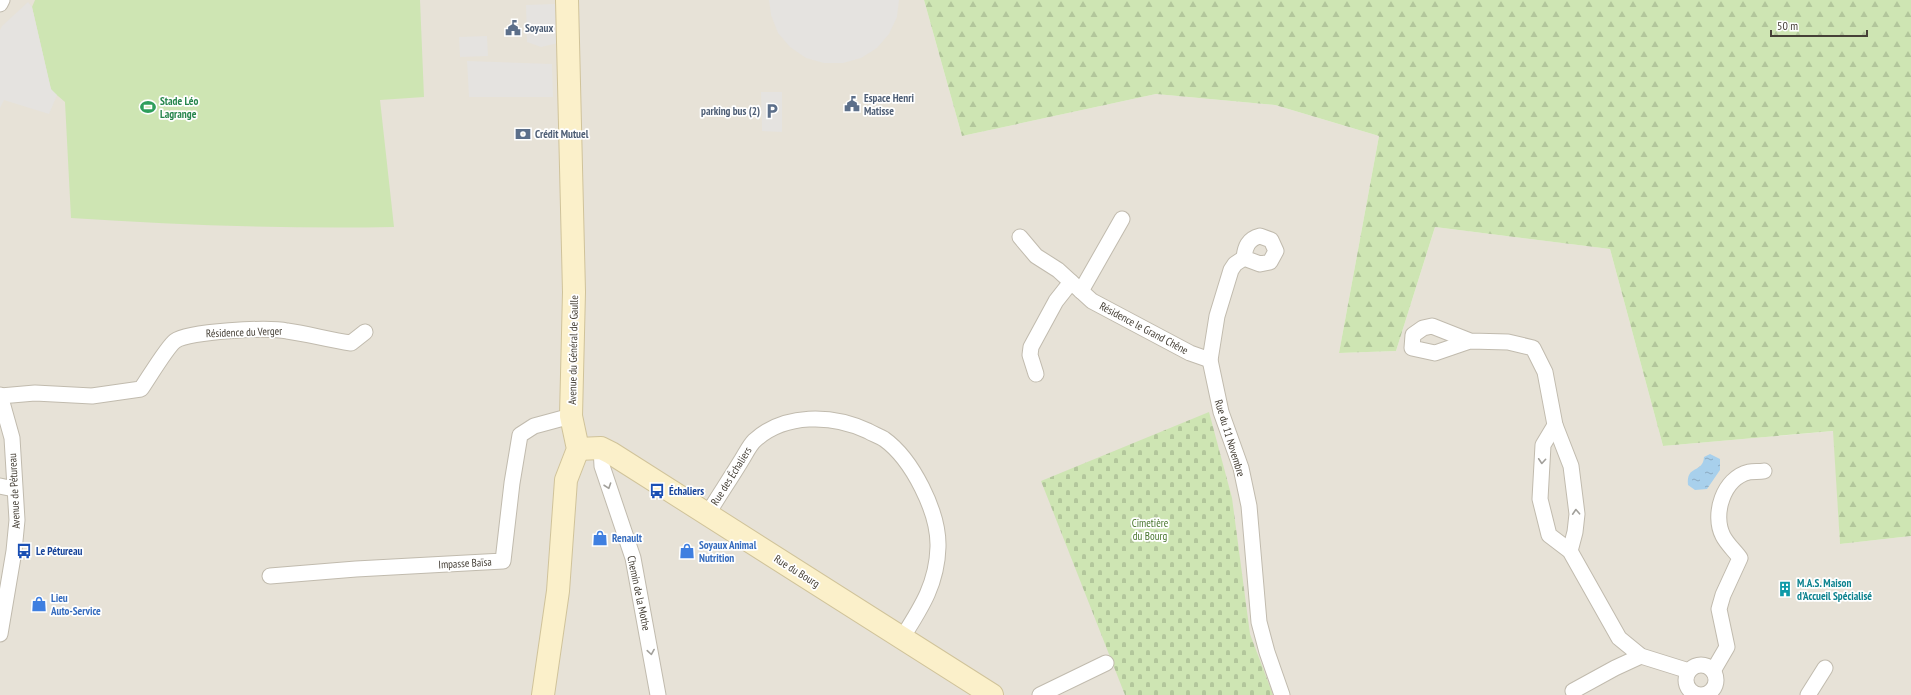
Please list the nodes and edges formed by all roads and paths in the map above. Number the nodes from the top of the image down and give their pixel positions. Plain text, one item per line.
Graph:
1 (2, 0) edge
2 (566, 0) edge
3 (0, 4) edge
4 (1122, 219) dead end
5 (1020, 237) dead end
6 (1244, 258) dead end
7 (1076, 286) junction
8 (365, 332) dead end
9 (1470, 341) dead end
10 (1210, 360) junction
11 (1036, 374) dead end
12 (0, 396) edge
13 (571, 416) junction
14 (1555, 425) junction
15 (601, 448) junction
16 (578, 449) junction
17 (1764, 471) dead end
18 (7, 488) edge
19 (707, 515) junction
20 (1570, 550) junction
21 (270, 576) dead end
22 (3, 601) edge
23 (0, 634) edge
24 (902, 638) junction
25 (1620, 638) junction
26 (1641, 656) junction
27 (1106, 663) dead end
28 (1615, 668) junction
29 (1825, 668) dead end
30 (1689, 671) junction
31 (1713, 671) junction
32 (1573, 691) dead end
33 (1707, 694) edge
34 (543, 695) edge
35 (658, 695) edge
36 (992, 695) edge
37 (1040, 695) edge
38 (1282, 695) edge
39 (1808, 695) edge

1 - 3 street
2 - 13 main road, Avenue du Général de Gaulle
4 - 7 street
5 - 7 street, Résidence le Grand Chêne
6 - 10 street, Rue du 11 Novembre
7 - 10 street, Résidence le Grand Chêne
7 - 11 street
8 - 12 street, Résidence du Verger
9 - 14 street
10 - 38 street, Rue du 11 Novembre
12 - 18 street, Avenue de Pétureau
13 - 16 main road, Avenue du Général de Gaulle
13 - 21 street, Impasse Baïsa
20 -> 14 street
14 -> 20 street
15 - 16 main road
15 - 19 main road, Rue du Bourg
15 -> 35 street, Chemin de la Mothe
16 - 34 main road
17 - 31 street
18 - 22 street, Avenue de Pétureau
19 - 24 main road, Rue du Bourg
19 - 24 street, Rue des Échaliers
20 - 25 street
22 - 23 street, Avenue de Pétureau
24 - 36 main road, Rue du Bourg
25 - 26 street
25 - 28 street
26 - 28 street
26 - 30 street
27 - 37 street
28 - 32 street
29 - 39 street
30 - 31 street
30 - 33 street
31 - 33 street

